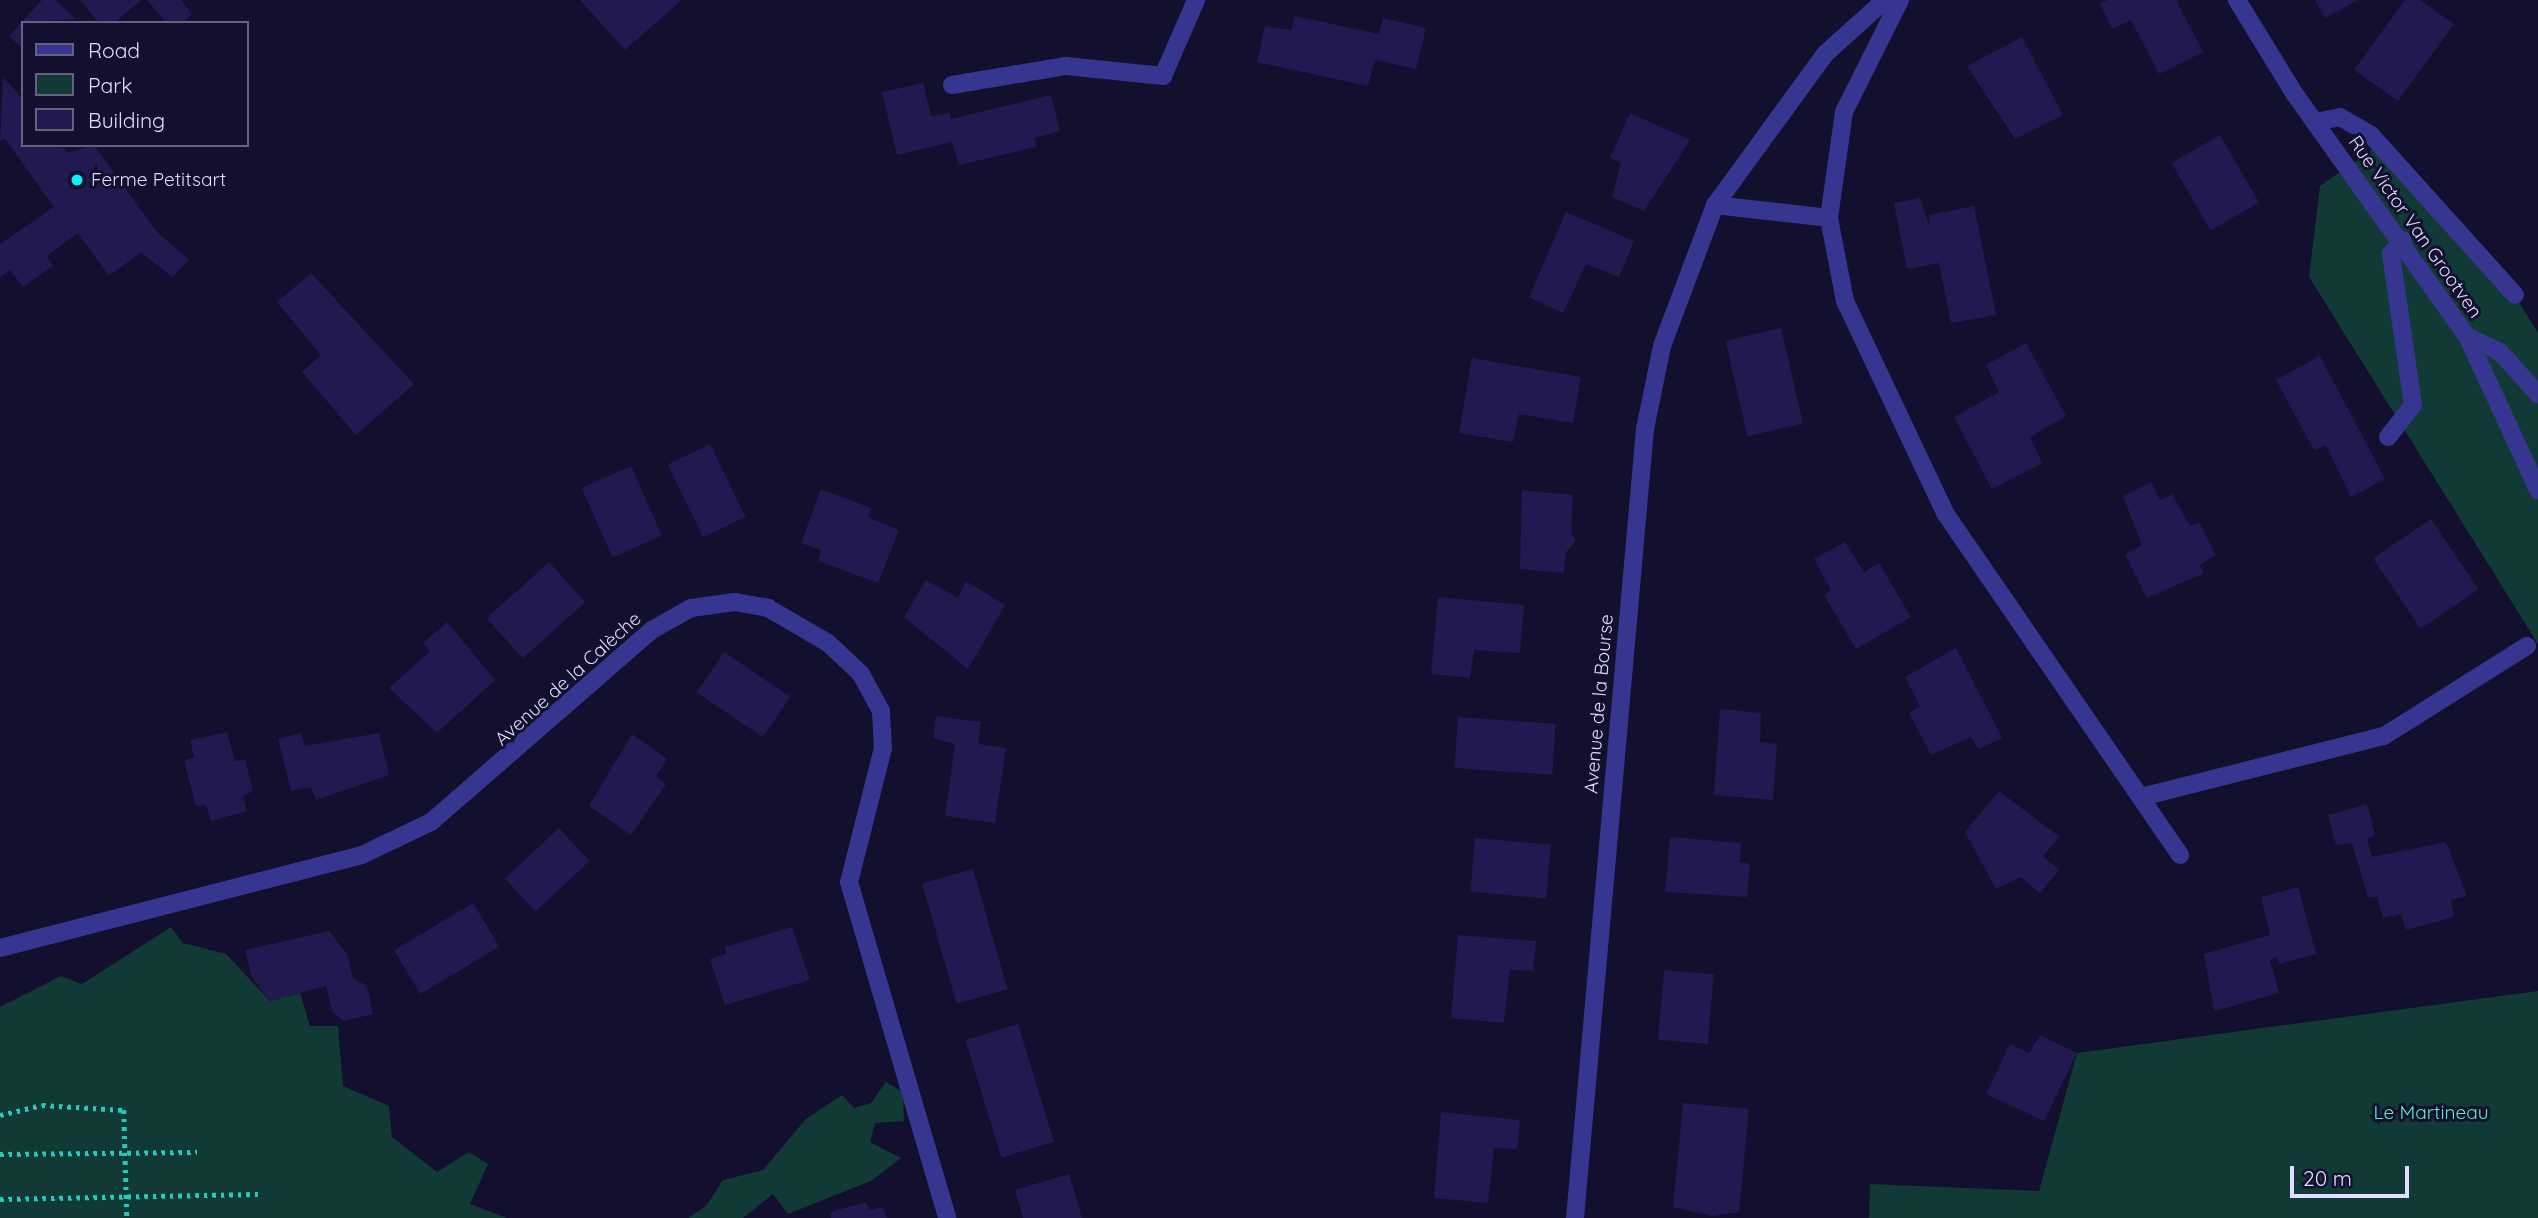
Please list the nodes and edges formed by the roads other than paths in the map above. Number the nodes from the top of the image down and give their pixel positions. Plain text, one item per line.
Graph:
1 (1196, 0) edge
2 (1885, 0) edge
3 (1900, 0) edge
4 (2237, 0) edge
5 (952, 85) dead end
6 (2315, 122) junction
7 (1715, 205) junction
8 (1829, 218) junction
9 (2403, 240) junction
10 (2515, 295) dead end
11 (2467, 336) junction
12 (2538, 394) edge
13 (2388, 437) dead end
14 (2538, 490) edge
15 (2527, 646) dead end
16 (2141, 797) junction
17 (2180, 856) dead end
18 (0, 948) edge
19 (947, 1218) edge
20 (1575, 1218) edge

1 - 5 street
2 - 7 street, Avenue de la Bourse
3 - 8 street
4 - 6 street, Rue Victor Van Grootven
6 - 9 street, Rue Victor Van Grootven
6 - 10 street
7 - 8 street
7 - 20 street, Avenue de la Bourse
8 - 16 street
9 - 11 street, Rue Victor Van Grootven
9 - 13 street
11 - 12 street
11 - 14 street, Rue Victor Van Grootven
15 - 16 street
16 - 17 street
18 - 19 street, Avenue de la Calèche

